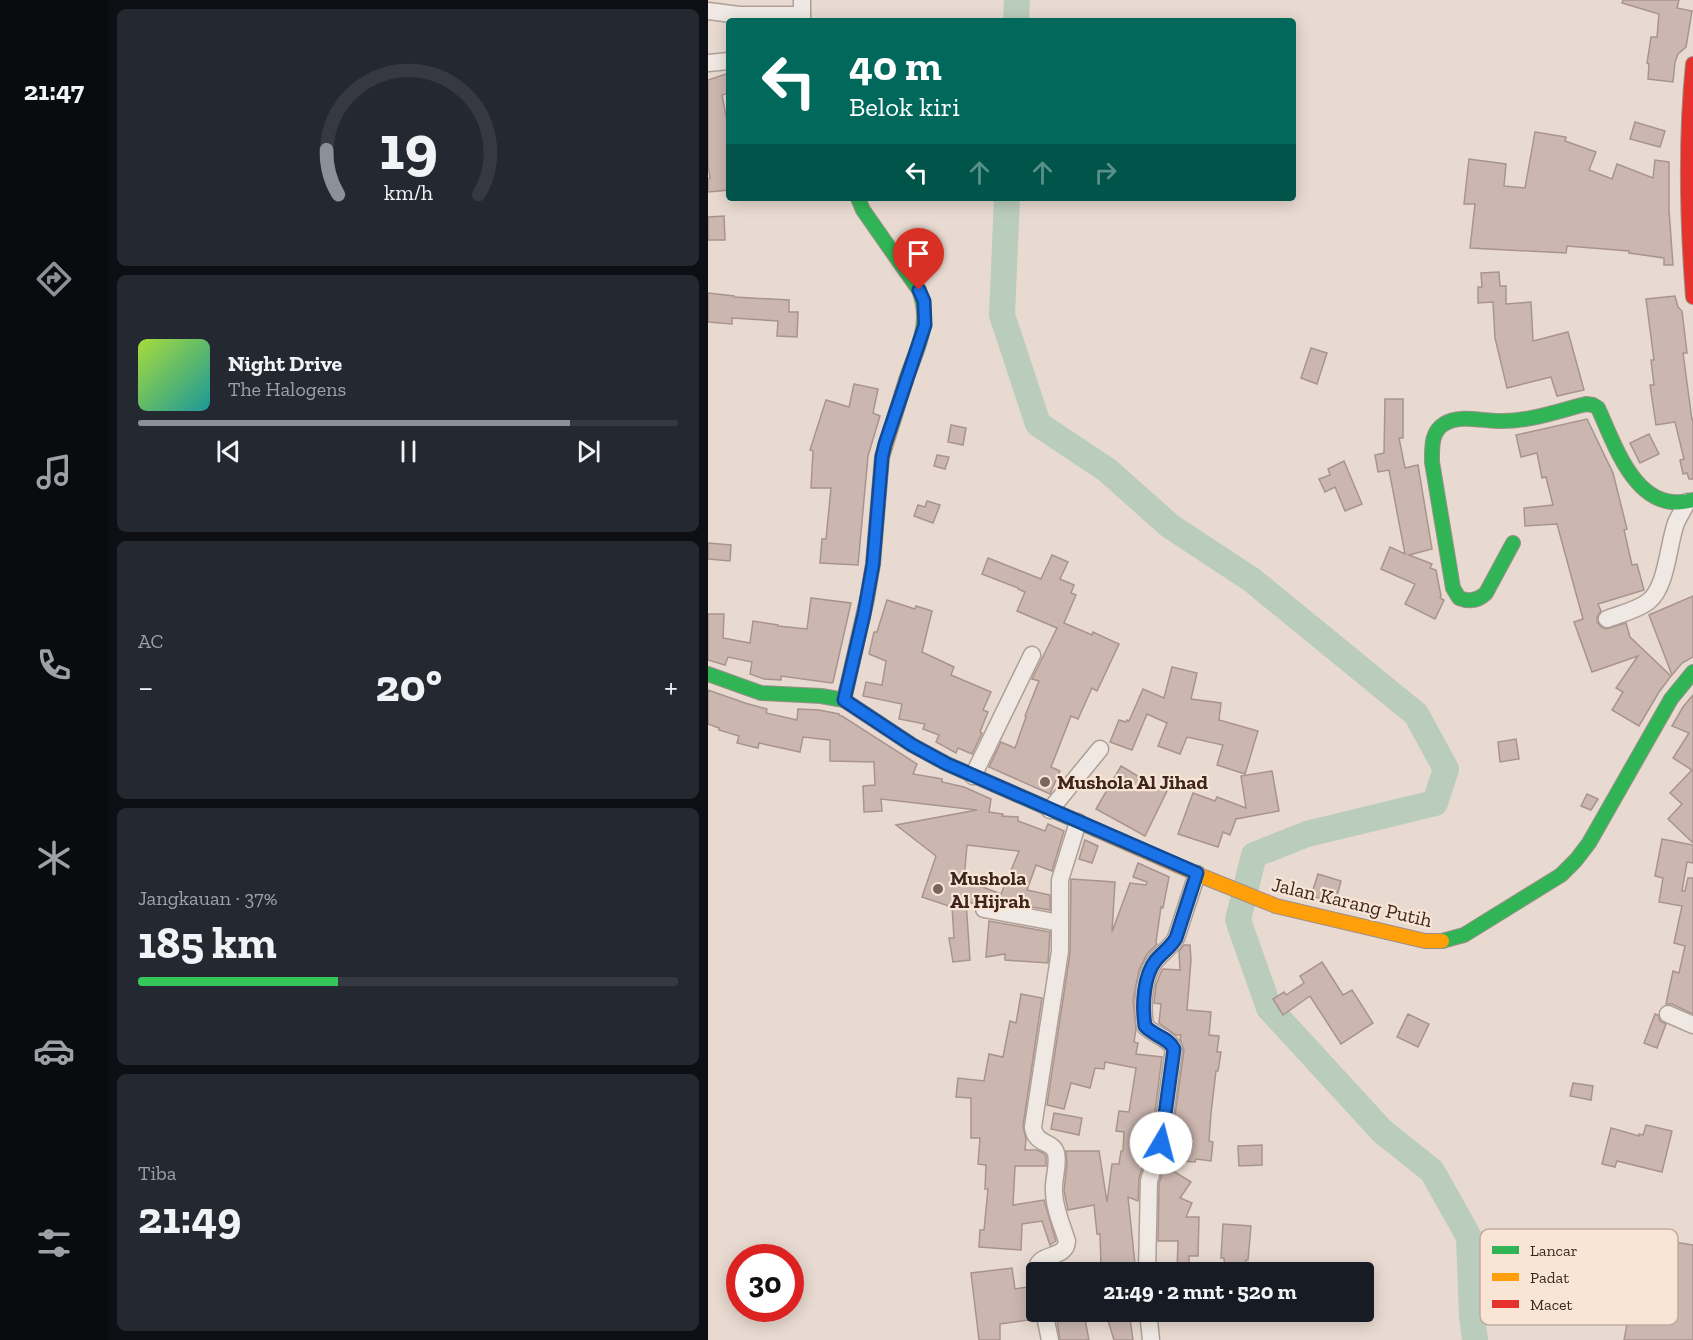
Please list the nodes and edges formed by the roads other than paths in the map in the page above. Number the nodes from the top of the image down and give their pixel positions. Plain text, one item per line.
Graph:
1 (708, 11) edge
2 (802, 12) edge
3 (726, 61) edge
4 (708, 63) edge
5 (1693, 64) edge
6 (859, 201) edge
7 (1693, 297) edge
8 (1690, 501) edge
9 (1513, 543) dead end
10 (1607, 620) dead end
11 (1032, 655) dead end
12 (1693, 672) edge
13 (708, 674) edge
14 (844, 700) junction
15 (1100, 749) dead end
16 (973, 776) junction
17 (1050, 810) junction
18 (1078, 822) junction
19 (1200, 875) junction
20 (984, 909) dead end
21 (1060, 923) junction
22 (1668, 1014) dead end
23 (1693, 1024) edge
24 (1038, 1262) edge
25 (1147, 1262) edge
26 (1046, 1322) edge
27 (1149, 1322) edge
28 (1050, 1340) edge
29 (1151, 1340) edge

1 - 2 street
3 - 4 street
5 - 7 main road
6 - 14 main road
8 - 9 main road
8 - 10 street
11 - 16 street
12 - 19 main road, Jalan Karang Putih
13 - 14 main road, Jalan Karang Putih
14 - 16 main road, Jalan Karang Putih
15 - 17 street
16 - 17 main road, Jalan Karang Putih
17 - 18 main road, Jalan Karang Putih
18 - 19 main road, Jalan Karang Putih
18 - 21 street
19 - 25 street
20 - 21 street
21 - 24 street
22 - 23 street
26 - 28 street
27 - 29 street

